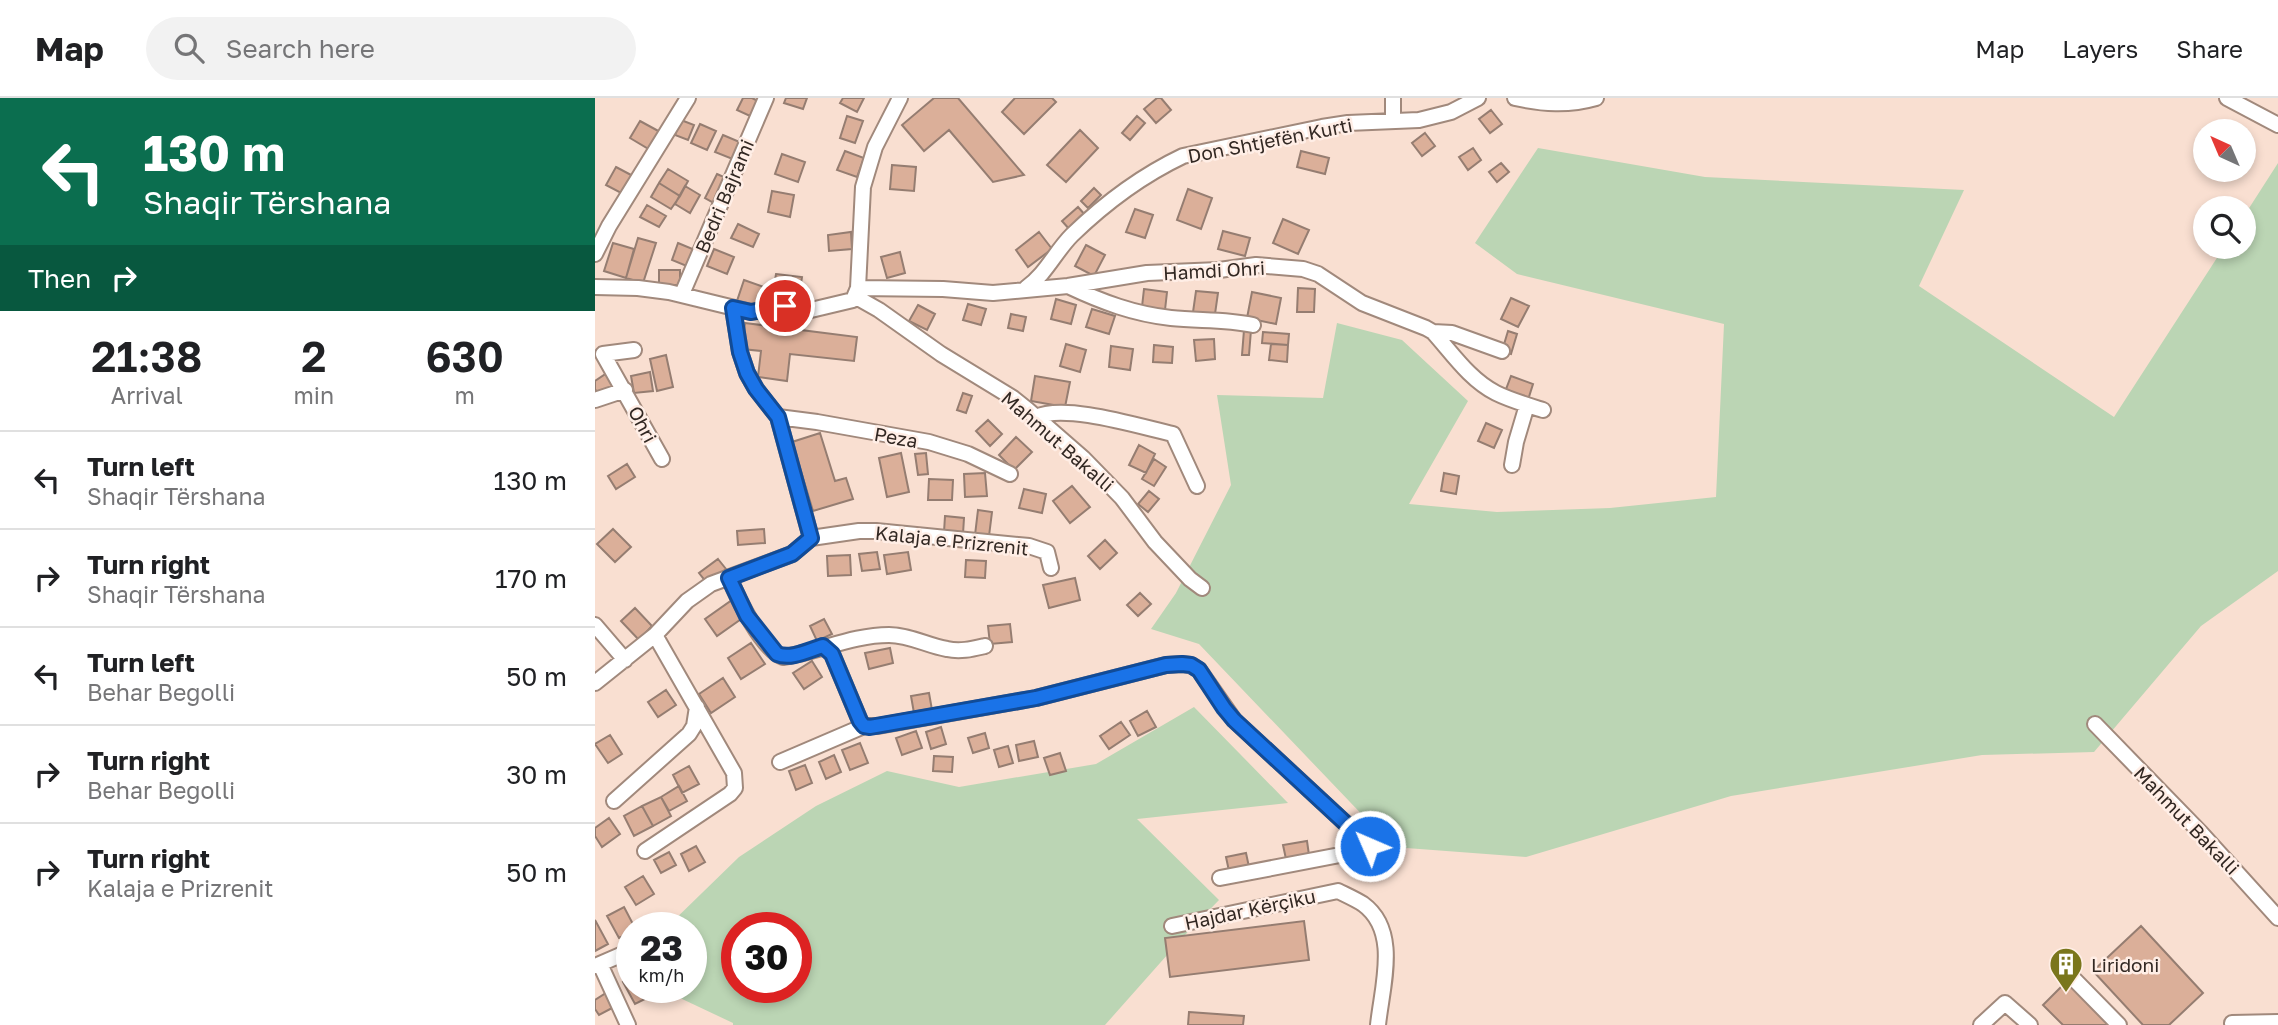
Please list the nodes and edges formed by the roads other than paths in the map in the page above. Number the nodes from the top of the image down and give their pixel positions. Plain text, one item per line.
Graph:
1 (688, 98) edge
2 (766, 98) edge
3 (900, 98) edge
4 (1393, 98) edge
5 (1478, 98) edge
6 (1515, 98) edge
7 (1596, 98) edge
8 (2227, 98) edge
9 (1393, 120) junction
10 (2278, 125) edge
11 (595, 254) edge
12 (1068, 286) junction
13 (595, 287) edge
14 (1025, 289) junction
15 (857, 293) junction
16 (682, 294) junction
17 (733, 308) junction
18 (1252, 324) dead end
19 (1433, 332) junction
20 (634, 350) dead end
21 (1502, 351) dead end
22 (625, 390) junction
23 (595, 400) edge
24 (1528, 405) junction
25 (1543, 410) dead end
26 (778, 417) junction
27 (1036, 417) junction
28 (662, 459) dead end
29 (1512, 465) dead end
30 (1010, 474) dead end
31 (1197, 486) dead end
32 (811, 538) junction
33 (1051, 568) dead end
34 (729, 578) junction
35 (1202, 588) dead end
36 (595, 625) edge
37 (655, 635) junction
38 (823, 646) junction
39 (985, 646) dead end
40 (625, 660) junction
41 (595, 683) edge
42 (697, 707) junction
43 (2095, 724) dead end
44 (864, 726) junction
45 (780, 762) dead end
46 (614, 801) dead end
47 (645, 851) dead end
48 (1220, 878) dead end
49 (2278, 918) edge
50 (1172, 926) dead end
51 (616, 957) edge
52 (598, 965) edge
53 (2065, 971) dead end
54 (2278, 1022) edge
55 (2232, 1023) dead end
56 (628, 1025) edge
57 (1378, 1025) edge
58 (1981, 1025) edge
59 (2030, 1025) edge
60 (2119, 1025) edge

1 - 11 street
2 - 16 street, Bedri Bajrami
3 - 15 street
4 - 9 street
5 - 9 street, Don Shtjefën Kurti
6 - 7 street
8 - 10 street
9 - 14 street, Don Shtjefën Kurti
12 - 14 street
12 - 18 street
12 - 19 street, Hamdi Ohri
13 - 16 street
14 - 15 street
15 - 17 street
15 - 27 street, Mahmut Bakalli
16 - 17 street
17 - 26 street
19 - 21 street
19 - 24 street, Hamdi Ohri
20 - 22 street, Ohri
22 - 23 street, Ohri
22 - 28 street, Ohri
24 - 25 street, Hamdi Ohri
24 - 29 street
26 - 30 street, Peza
26 - 32 street
27 - 31 street
27 - 35 street, Mahmut Bakalli
32 - 33 street, Kalaja e Prizrenit
32 - 34 street, Kalaja e Prizrenit
34 - 37 street, Kalaja e Prizrenit
34 - 38 street
36 - 40 street
37 - 40 street, Kalaja e Prizrenit
37 - 42 street
38 - 39 street
38 - 44 street
40 - 41 street, Kalaja e Prizrenit
42 - 46 street
42 - 47 street
43 - 49 street, Mahmut Bakalli
44 - 45 street
44 - 48 street
50 - 57 street, Hajdar Kërçiku
51 - 52 street
52 - 56 street
53 - 60 street
54 - 55 street
58 - 59 street

